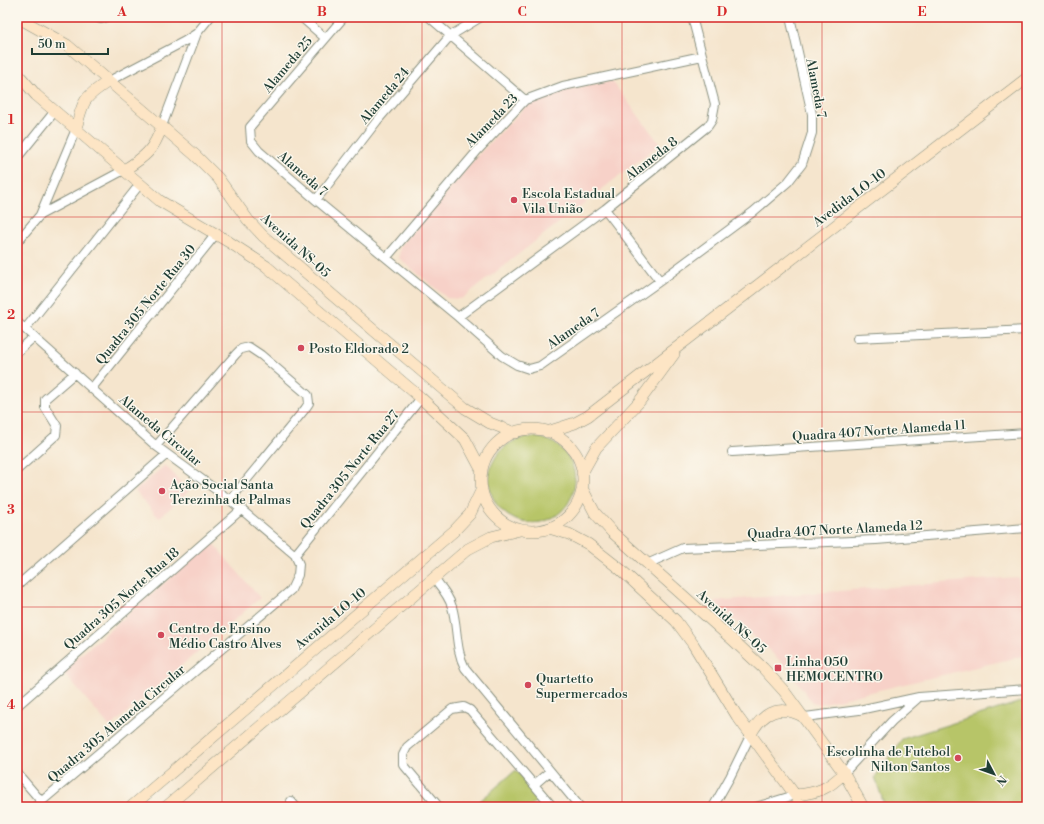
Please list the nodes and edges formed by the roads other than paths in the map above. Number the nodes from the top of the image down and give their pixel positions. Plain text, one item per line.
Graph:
1 (17, 17) edge
2 (210, 17) edge
3 (301, 17) edge
4 (344, 17) edge
5 (429, 17) edge
6 (481, 17) edge
7 (692, 17) edge
8 (790, 17) edge
9 (196, 33) junction
10 (450, 36) junction
11 (324, 38) junction
12 (702, 56) junction
13 (17, 73) edge
14 (1027, 78) edge
15 (109, 81) junction
16 (525, 100) junction
17 (55, 111) junction
18 (162, 126) junction
19 (250, 127) joint
20 (76, 129) junction
21 (17, 158) edge
22 (124, 170) junction
23 (140, 184) junction
24 (316, 200) junction
25 (605, 209) junction
26 (40, 215) junction
27 (216, 234) junction
28 (17, 242) edge
29 (387, 258) junction
30 (660, 282) junction
31 (458, 317) junction
32 (17, 322) edge
33 (25, 329) junction
34 (1027, 330) edge
35 (34, 337) junction
36 (687, 338) junction
37 (857, 338) dead end
38 (17, 352) edge
39 (75, 373) junction
40 (92, 388) junction
41 (421, 398) junction
42 (547, 432) junction
43 (515, 433) junction
44 (1027, 433) edge
45 (156, 446) junction
46 (732, 452) dead end
47 (167, 454) junction
48 (17, 470) edge
49 (482, 471) junction
50 (582, 473) junction
51 (582, 488) junction
52 (482, 489) junction
53 (230, 500) junction
54 (242, 509) junction
55 (549, 528) junction
56 (1027, 528) edge
57 (520, 530) junction
58 (296, 555) junction
59 (647, 564) junction
60 (434, 578) junction
61 (17, 586) edge
62 (1027, 689) edge
63 (920, 697) junction
64 (17, 706) edge
65 (805, 717) junction
66 (751, 734) junction
67 (550, 771) junction
68 (17, 773) edge
69 (844, 773) junction
70 (535, 784) junction
71 (795, 795) junction
72 (38, 804) edge
73 (131, 807) edge
74 (166, 807) edge
75 (439, 807) edge
76 (554, 807) edge
77 (580, 807) edge
78 (713, 807) edge
79 (756, 807) edge
80 (802, 807) edge
81 (863, 807) edge

1 - 15 street, Avenida NS-05
2 - 9 street
3 - 11 street
4 - 11 street, Alameda 25
5 - 10 street
6 - 10 street, Alameda 24
7 - 12 street, Alameda 8
8 - 30 street, Alameda 7
9 - 15 street
9 - 18 street
10 - 16 street
10 - 24 street, Alameda 24
11 - 19 street, Alameda 25
12 - 16 street, Alameda 23
12 - 25 street, Alameda 8
13 - 17 street, Avenida NS-05
14 - 36 street, Avedida LO-10
15 - 18 street, Avenida NS-05
15 - 20 street
16 - 29 street, Alameda 23
17 - 20 street, Avenida NS-05
17 - 21 street
18 - 22 street
18 - 43 street, Avenida NS-05
19 - 24 street, Alameda 7
20 - 22 street, Avenida NS-05
20 - 26 street
22 - 23 street, Avenida NS-05
22 - 26 street
23 - 27 street, Avenida NS-05
23 - 33 street
24 - 29 street, Alameda 7
25 - 30 street
25 - 31 street, Alameda 8
26 - 28 street
27 - 40 street, Quadra 305 Norte Rua 30
27 - 41 street, Avenida NS-05
29 - 31 street, Alameda 7
30 - 31 street, Alameda 7
32 - 33 street, Alameda Circular
33 - 35 street, Alameda Circular
34 - 37 street
35 - 38 street
35 - 39 street, Alameda Circular
36 - 42 street, Avedida LO-10
36 - 50 street, Avedida LO-10
39 - 40 street, Alameda Circular
39 - 48 street
40 - 45 street, Alameda Circular
41 - 49 street, Avenida NS-05
41 - 58 street, Quadra 305 Norte Rua 27
42 - 43 street, Avenida NS-05
42 - 50 street, Avenida NS-05
43 - 49 street, Avenida NS-05
44 - 46 street, Quadra 407 Norte Alameda 11
45 - 47 street, Alameda Circular
45 - 53 street
47 - 53 street, Alameda Circular
47 - 61 street
49 - 52 street, Avenida NS-05
50 - 51 street, Avenida NS-05
51 - 55 street, Avenida NS-05
51 - 59 street, Avenida NS-05
52 - 57 street, Avenida NS-05
52 - 73 street, Avenida LO-10
53 - 54 street, Alameda Circular
54 - 58 street, Alameda Circular
54 - 64 street, Quadra 305 Norte Rua 18
55 - 57 street, Avenida NS-05
55 - 66 street, Avenida NS-05
56 - 59 street, Quadra 407 Norte Alameda 12
57 - 60 street
58 - 72 street, Quadra 305 Alameda Circular
59 - 65 street, Avenida NS-05
60 - 67 street
60 - 74 street
62 - 63 street
63 - 65 street
63 - 69 street
65 - 66 street
65 - 69 street, Avenida NS-05
66 - 71 street, Avenida NS-05
66 - 78 street
67 - 70 street
67 - 77 street
68 - 72 street
69 - 71 street
69 - 81 street, Avenida NS-05
70 - 75 street
70 - 76 street
71 - 79 street
71 - 80 street, Avenida NS-05

